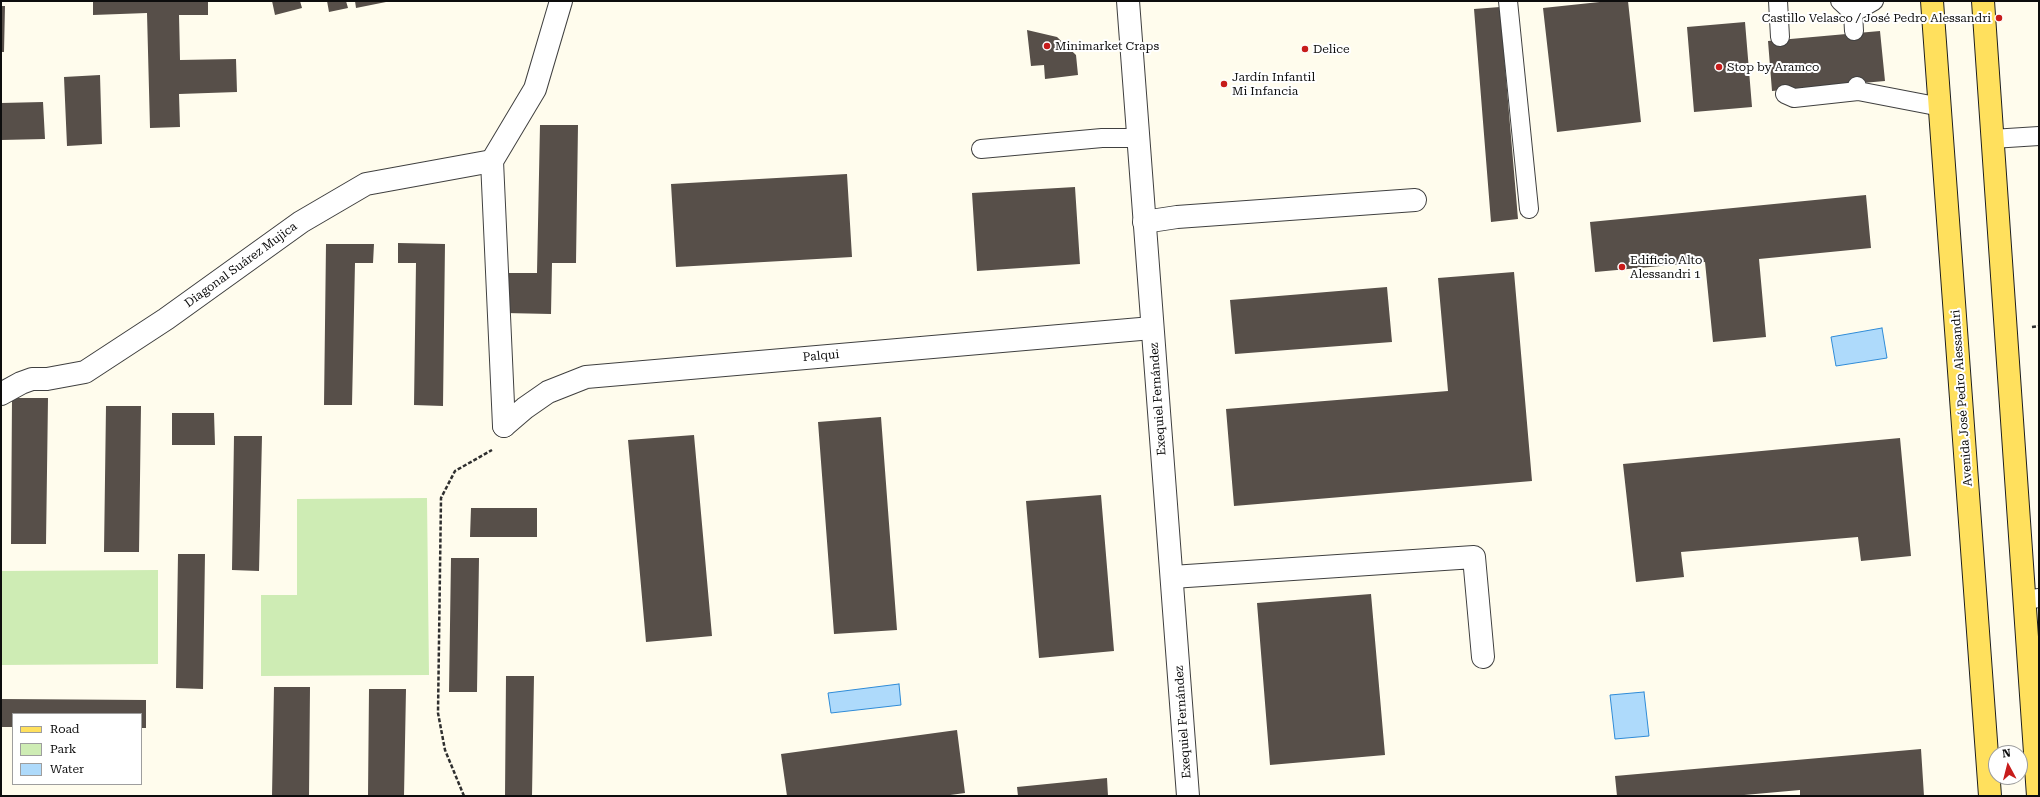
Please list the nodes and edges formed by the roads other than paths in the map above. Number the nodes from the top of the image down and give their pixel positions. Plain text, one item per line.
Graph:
1 (561, 1) edge
2 (1128, 1) edge
3 (1508, 1) edge
4 (1778, 1) edge
5 (1840, 1) edge
6 (1874, 1) edge
7 (1932, 1) edge
8 (1983, 1) edge
9 (1853, 13) junction
10 (1854, 31) dead end
11 (1780, 37) dead end
12 (1785, 94) dead end
13 (1941, 107) junction
14 (2039, 136) edge
15 (1138, 138) junction
16 (1992, 139) junction
17 (981, 149) dead end
18 (492, 161) junction
19 (1415, 200) dead end
20 (1529, 209) dead end
21 (1144, 222) junction
22 (1152, 328) junction
23 (1, 394) edge
24 (1172, 577) junction
25 (2032, 599) edge
26 (1483, 657) dead end
27 (1188, 796) edge
28 (1990, 796) edge
29 (2038, 796) edge

1 - 18 street
2 - 15 street, Exequiel Fernández
3 - 20 lane
4 - 11 lane
5 - 9 lane
6 - 9 lane
7 - 13 main road, Avenida José Pedro Alessandri
8 - 16 main road
9 - 10 lane
12 - 13 lane
13 - 28 main road, Avenida José Pedro Alessandri
14 - 16 lane
15 - 17 lane
15 - 21 street, Exequiel Fernández
16 - 25 main road
18 - 22 street, Palqui
18 - 23 street, Diagonal Suárez Mujica
19 - 21 street
21 - 22 street, Exequiel Fernández
22 - 24 street, Exequiel Fernández
24 - 26 street
24 - 27 street, Exequiel Fernández
25 - 29 main road

